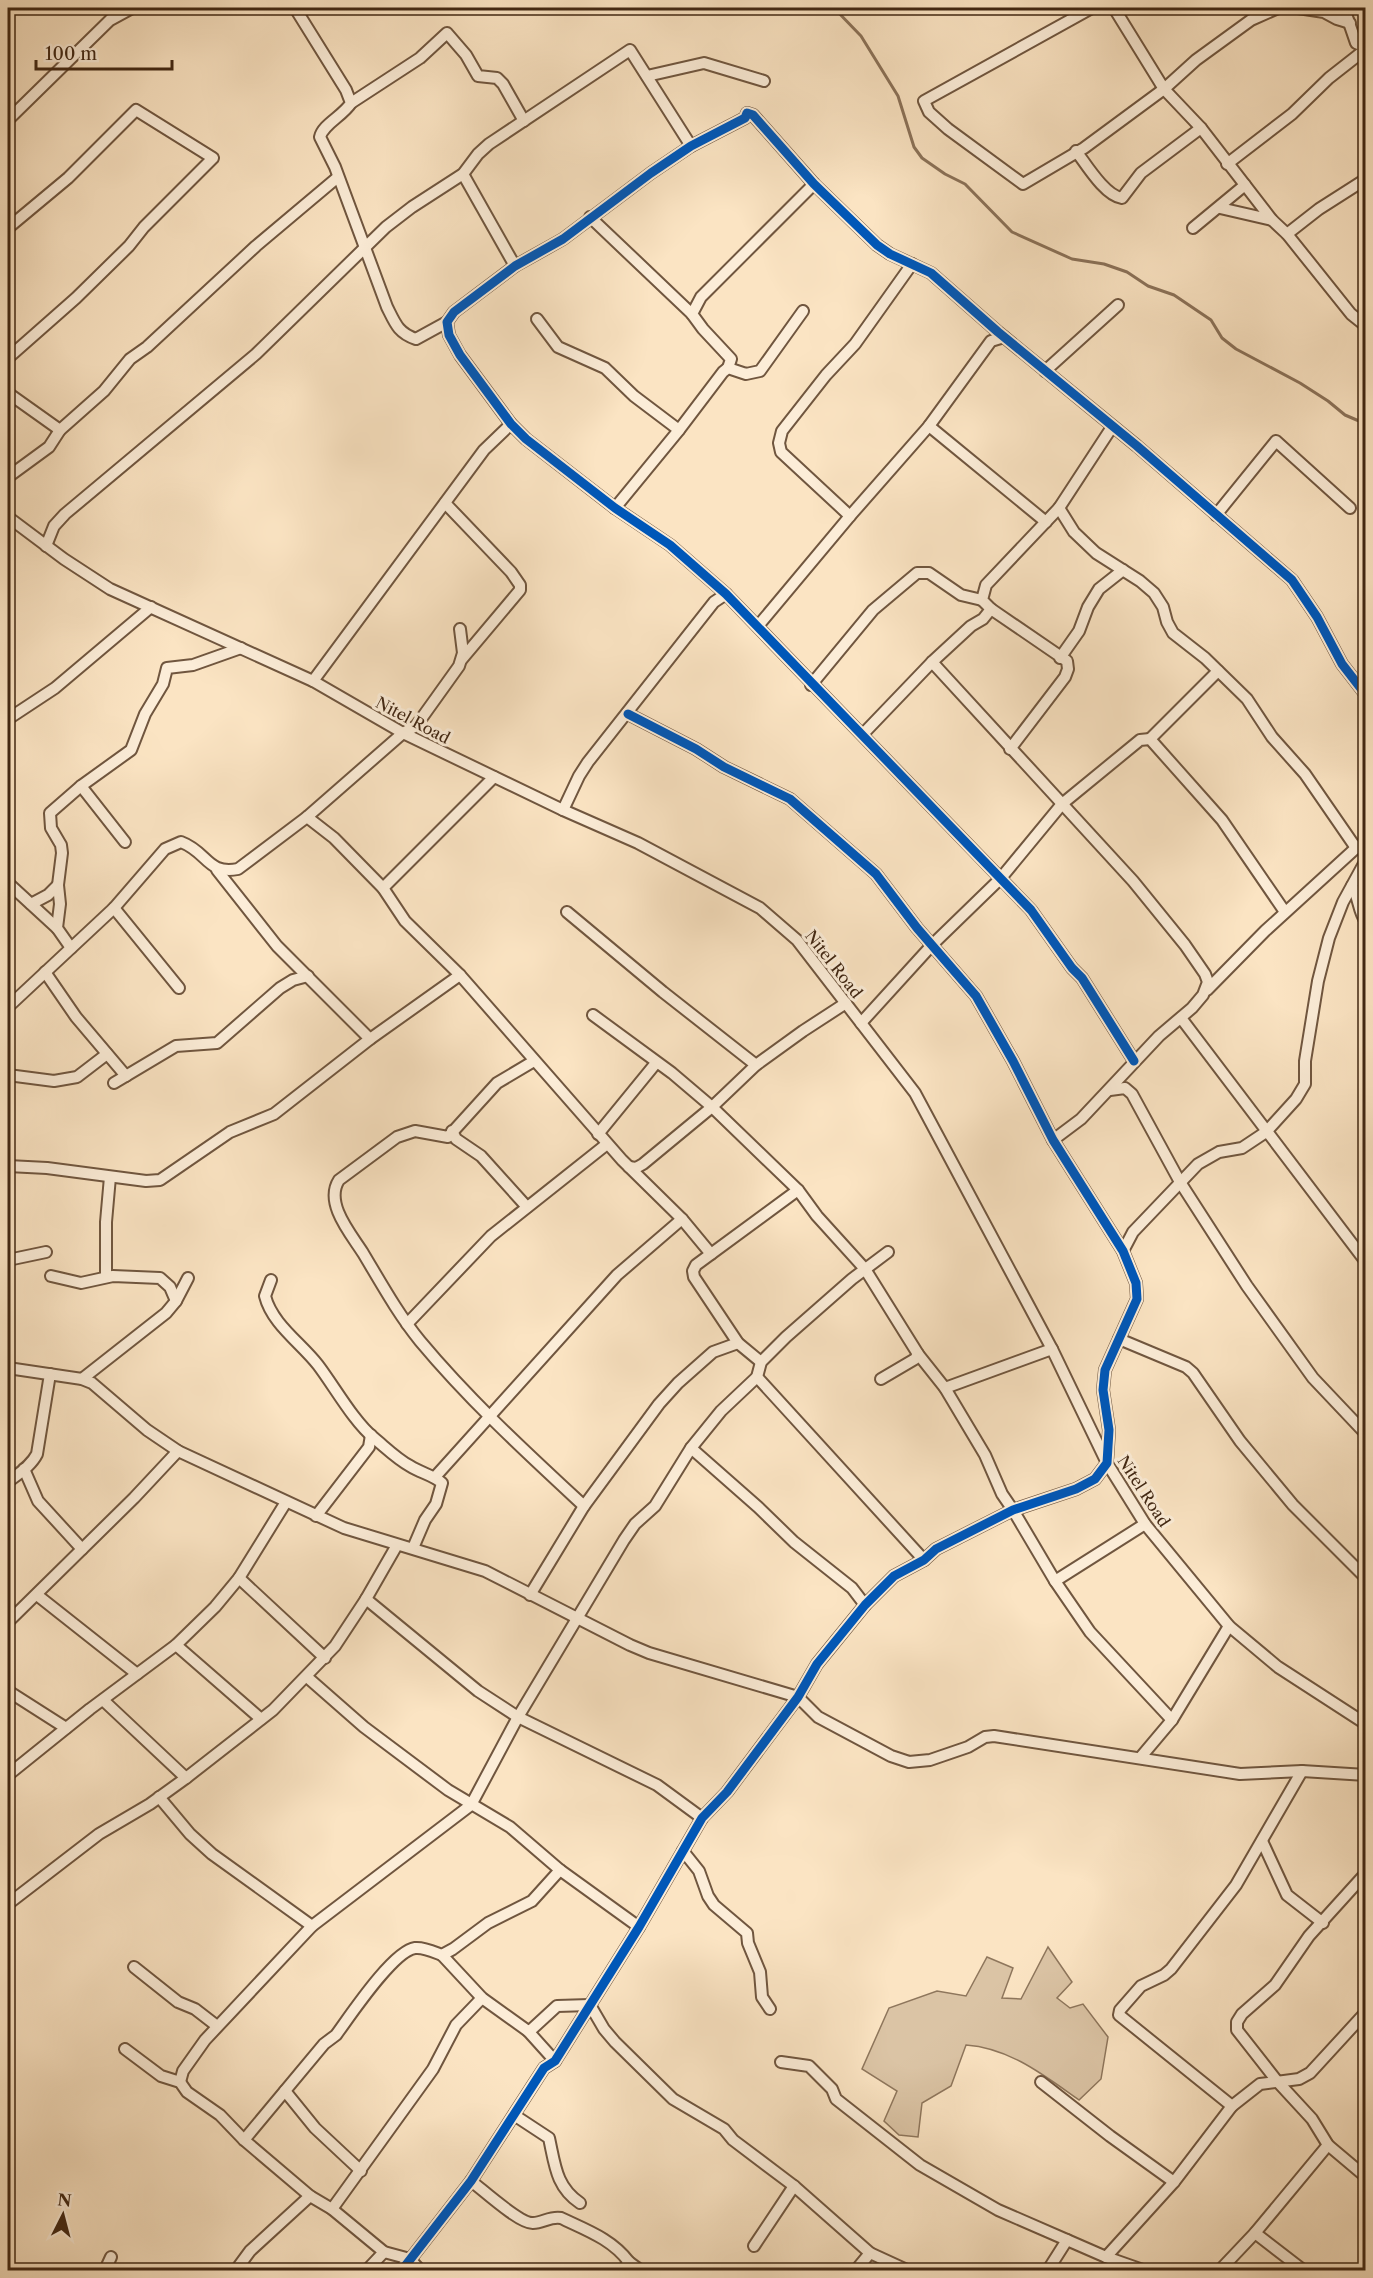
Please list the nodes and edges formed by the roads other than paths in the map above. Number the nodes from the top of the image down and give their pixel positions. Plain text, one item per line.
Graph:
1 (132, 8) edge
2 (1092, 8) edge
3 (1114, 8) edge
4 (1278, 8) edge
5 (1298, 8) edge
6 (1344, 8) edge
7 (300, 9) edge
8 (1350, 23) junction
9 (1365, 48) edge
10 (647, 76) junction
11 (764, 81) dead end
12 (1164, 89) junction
13 (351, 103) junction
14 (8, 120) edge
15 (524, 121) junction
16 (1201, 128) junction
17 (691, 146) junction
18 (1076, 151) junction
19 (1227, 164) junction
20 (463, 174) junction
21 (338, 177) junction
22 (1365, 179) edge
23 (814, 184) junction
24 (1245, 185) junction
25 (1220, 208) junction
26 (590, 217) junction
27 (1272, 220) junction
28 (8, 228) edge
29 (1193, 228) dead end
30 (1287, 234) junction
31 (365, 248) junction
32 (912, 264) junction
33 (515, 266) junction
34 (1118, 305) dead end
35 (803, 311) dead end
36 (692, 314) junction
37 (537, 319) dead end
38 (447, 322) junction
39 (1365, 326) edge
40 (1004, 337) junction
41 (8, 358) edge
42 (728, 369) junction
43 (1045, 371) junction
44 (8, 393) edge
45 (511, 424) junction
46 (929, 426) junction
47 (1112, 427) junction
48 (60, 430) junction
49 (679, 430) junction
50 (8, 477) edge
51 (445, 503) junction
52 (615, 508) junction
53 (1059, 508) junction
54 (1350, 508) dead end
55 (1216, 515) junction
56 (850, 516) junction
57 (8, 517) edge
58 (1046, 522) junction
59 (46, 546) junction
60 (1123, 570) junction
61 (716, 585) junction
62 (726, 594) junction
63 (982, 600) junction
64 (714, 602) junction
65 (151, 607) junction
66 (991, 609) junction
67 (758, 626) junction
68 (460, 629) dead end
69 (241, 648) junction
70 (1060, 658) junction
71 (462, 659) junction
72 (932, 662) junction
73 (1218, 671) junction
74 (314, 681) junction
75 (812, 685) junction
76 (1365, 695) edge
77 (628, 714) junction
78 (8, 719) edge
79 (403, 733) junction
80 (863, 734) junction
81 (1150, 739) junction
82 (1010, 748) junction
83 (494, 777) junction
84 (81, 786) junction
85 (1062, 804) junction
86 (563, 810) junction
87 (307, 817) junction
88 (125, 842) dead end
89 (1361, 845) edge
90 (1365, 860) edge
91 (217, 870) junction
92 (1002, 878) junction
93 (8, 883) edge
94 (58, 885) junction
95 (1352, 886) junction
96 (383, 888) junction
97 (31, 904) junction
98 (114, 908) junction
99 (567, 912) dead end
100 (1285, 912) junction
101 (1365, 922) edge
102 (57, 928) junction
103 (932, 945) junction
104 (70, 948) junction
105 (45, 972) junction
106 (460, 975) junction
107 (308, 976) junction
108 (179, 988) dead end
109 (1203, 995) junction
110 (846, 1003) junction
111 (8, 1007) edge
112 (593, 1016) dead end
113 (1181, 1018) junction
114 (861, 1023) junction
115 (370, 1039) junction
116 (107, 1054) junction
117 (534, 1061) junction
118 (1134, 1061) junction
119 (656, 1063) junction
120 (756, 1065) junction
121 (8, 1075) edge
122 (126, 1076) junction
123 (114, 1083) dead end
124 (1110, 1090) junction
125 (712, 1107) junction
126 (452, 1131) junction
127 (1266, 1132) junction
128 (598, 1134) junction
129 (1053, 1140) junction
130 (607, 1144) junction
131 (8, 1166) edge
132 (629, 1167) junction
133 (110, 1177) junction
134 (1180, 1182) junction
135 (798, 1190) junction
136 (527, 1207) junction
137 (682, 1219) junction
138 (1123, 1251) junction
139 (46, 1252) dead end
140 (888, 1252) dead end
141 (711, 1254) junction
142 (8, 1260) edge
143 (1365, 1262) edge
144 (865, 1269) junction
145 (51, 1276) dead end
146 (106, 1277) junction
147 (188, 1278) dead end
148 (271, 1280) dead end
149 (176, 1301) junction
150 (407, 1324) junction
151 (1119, 1339) junction
152 (738, 1343) junction
153 (1052, 1349) junction
154 (918, 1353) junction
155 (761, 1362) junction
156 (8, 1368) edge
157 (51, 1374) junction
158 (757, 1377) junction
159 (82, 1379) junction
160 (881, 1379) dead end
161 (945, 1388) junction
162 (490, 1418) junction
163 (1365, 1434) edge
164 (371, 1436) junction
165 (691, 1448) junction
166 (178, 1450) junction
167 (1107, 1463) junction
168 (24, 1469) junction
169 (435, 1477) junction
170 (8, 1482) edge
171 (286, 1502) junction
172 (584, 1506) junction
173 (1014, 1510) junction
174 (316, 1516) junction
175 (1144, 1524) junction
176 (397, 1545) junction
177 (413, 1548) junction
178 (82, 1549) junction
179 (924, 1560) junction
180 (239, 1578) junction
181 (1365, 1578) edge
182 (1055, 1581) junction
183 (530, 1594) junction
184 (37, 1595) junction
185 (366, 1599) junction
186 (865, 1605) junction
187 (578, 1618) junction
188 (8, 1622) edge
189 (1228, 1626) junction
190 (176, 1645) junction
191 (325, 1658) junction
192 (137, 1674) junction
193 (307, 1677) junction
194 (8, 1691) edge
195 (798, 1697) junction
196 (103, 1700) junction
197 (518, 1717) junction
198 (261, 1719) junction
199 (1172, 1720) junction
200 (1364, 1720) edge
201 (66, 1728) junction
202 (1140, 1758) junction
203 (1302, 1771) junction
204 (8, 1775) edge
205 (1365, 1775) edge
206 (186, 1778) junction
207 (159, 1797) junction
208 (471, 1805) junction
209 (702, 1818) junction
210 (1262, 1841) junction
211 (683, 1851) junction
212 (560, 1870) junction
213 (1365, 1873) edge
214 (8, 1904) edge
215 (1323, 1923) junction
216 (312, 1926) junction
217 (639, 1928) junction
218 (442, 1954) junction
219 (134, 1968) dead end
220 (482, 1998) junction
221 (590, 2005) junction
222 (770, 2009) dead end
223 (1365, 2012) edge
224 (217, 2026) junction
225 (528, 2031) junction
226 (126, 2049) dead end
227 (555, 2061) junction
228 (781, 2062) dead end
229 (1277, 2081) junction
230 (180, 2082) junction
231 (1041, 2082) dead end
232 (285, 2091) junction
233 (1232, 2106) junction
234 (514, 2115) junction
235 (244, 2140) junction
236 (1328, 2145) junction
237 (1361, 2165) edge
238 (361, 2171) junction
239 (1365, 2177) edge
240 (471, 2181) junction
241 (1174, 2182) junction
242 (794, 2186) junction
243 (310, 2196) junction
244 (580, 2203) dead end
245 (332, 2209) junction
246 (1255, 2233) junction
247 (1067, 2240) junction
248 (754, 2246) dead end
249 (384, 2252) junction
250 (870, 2253) junction
251 (111, 2257) dead end
252 (1106, 2257) junction
253 (410, 2259) junction
254 (626, 2266) edge
255 (105, 2271) edge
256 (236, 2271) edge
257 (367, 2271) edge
258 (402, 2271) edge
259 (420, 2271) edge
260 (640, 2271) edge
261 (856, 2271) edge
262 (907, 2271) edge
263 (1048, 2271) edge
264 (1143, 2271) edge
265 (1221, 2271) edge
266 (1303, 2271) edge

1 - 14 street
2 - 18 street
3 - 12 street
4 - 12 street
5 - 8 street
6 - 8 street
7 - 13 street
8 - 9 street
9 - 19 street
10 - 11 street
10 - 15 street
10 - 17 street
12 - 16 street
12 - 18 street
13 - 15 street
13 - 21 street
15 - 20 street
16 - 18 street
16 - 19 street
17 - 23 street
17 - 26 street
19 - 24 street
20 - 31 street
20 - 33 street
21 - 31 street
21 - 48 street
22 - 30 street
23 - 32 street
23 - 36 street
24 - 25 street
24 - 27 street
25 - 27 street
25 - 29 street
26 - 33 street
26 - 36 street
27 - 30 street
28 - 41 street
30 - 39 street
31 - 38 street
31 - 59 street
32 - 40 street
32 - 56 street
33 - 38 street
34 - 43 street
35 - 42 street
36 - 42 street
37 - 49 street
38 - 45 street
40 - 43 street
40 - 46 street
42 - 49 street
43 - 47 street
44 - 48 street
45 - 51 street
45 - 52 street
46 - 56 street
46 - 58 street
47 - 53 street
47 - 55 street
48 - 50 street
49 - 52 street
51 - 71 street
51 - 74 street
52 - 61 street
53 - 58 street
53 - 60 street
54 - 55 street
55 - 76 street
56 - 67 street
57 - 59 street, Nitel Road
58 - 63 street
59 - 65 street, Nitel Road
60 - 70 street
60 - 73 street
61 - 62 street
61 - 64 street
62 - 64 street
62 - 67 street
63 - 66 street
63 - 75 street
64 - 77 street
65 - 69 street, Nitel Road
65 - 78 street
66 - 70 street
66 - 72 street
67 - 75 street
68 - 71 street
69 - 74 street, Nitel Road
69 - 84 street
70 - 82 street
71 - 79 street
72 - 80 street
72 - 82 street
73 - 81 street
73 - 89 street
74 - 79 street, Nitel Road
75 - 80 street
77 - 86 street
77 - 103 street
79 - 83 street, Nitel Road
79 - 87 street
80 - 92 street
81 - 85 street
81 - 100 street
82 - 85 street
83 - 86 street, Nitel Road
83 - 96 street
84 - 88 street
84 - 94 street
85 - 92 street
85 - 109 street
86 - 110 street, Nitel Road
87 - 91 street
87 - 96 street
89 - 100 street
90 - 95 street
91 - 98 street
91 - 107 street
92 - 103 street
92 - 118 street
93 - 97 street
94 - 97 street
94 - 102 street
95 - 101 street
95 - 127 street
96 - 106 street
97 - 102 street
98 - 104 street
98 - 108 street
99 - 120 street
100 - 109 street
102 - 104 street
103 - 114 street
103 - 129 street
104 - 105 street
105 - 111 street
105 - 116 street
106 - 115 street
106 - 117 street
107 - 115 street
107 - 122 street
109 - 113 street
110 - 114 street, Nitel Road
110 - 120 street
112 - 119 street
113 - 118 street
113 - 127 street
114 - 153 street, Nitel Road
115 - 133 street
116 - 121 street
116 - 122 street
117 - 126 street
117 - 128 street
118 - 124 street
119 - 125 street
119 - 128 street
120 - 125 street
122 - 123 street
124 - 129 street
124 - 134 street
125 - 132 street
125 - 135 street
126 - 136 street
126 - 150 street
127 - 134 street
127 - 143 street
128 - 130 street
129 - 138 street
130 - 132 street
130 - 136 street
131 - 133 street
132 - 137 street
133 - 146 street
134 - 138 street
134 - 163 street
135 - 141 street
135 - 144 street
136 - 150 street
137 - 141 street
137 - 162 street
138 - 151 street
139 - 142 street
140 - 144 street
141 - 152 street
144 - 154 street
144 - 155 street
145 - 146 street
146 - 149 street
147 - 149 street
148 - 164 street
149 - 159 street
150 - 162 street
151 - 167 street
151 - 181 street
152 - 155 street
152 - 172 street
153 - 161 street
153 - 167 street, Nitel Road
154 - 160 street
154 - 161 street
155 - 158 street
156 - 157 street
157 - 159 street
157 - 168 street
158 - 165 street
158 - 179 street
159 - 166 street
161 - 173 street
162 - 169 street
162 - 172 street
164 - 169 street
164 - 174 street
165 - 186 street
165 - 187 street
166 - 171 street
166 - 178 street
167 - 173 street
167 - 175 street, Nitel Road
168 - 170 street
168 - 178 street
169 - 177 street
171 - 174 street
171 - 180 street
172 - 183 street
173 - 179 street
173 - 182 street
174 - 176 street
175 - 182 street
175 - 189 street, Nitel Road
176 - 177 street
176 - 185 street
177 - 183 street
178 - 184 street
179 - 186 street
180 - 190 street
180 - 191 street
182 - 199 street
183 - 187 street
184 - 188 street
184 - 192 street
185 - 191 street
185 - 197 street
186 - 195 street
187 - 195 street
187 - 197 street
189 - 199 street
189 - 200 street, Nitel Road
190 - 192 street
190 - 198 street
191 - 193 street
192 - 196 street
193 - 198 street
193 - 208 street
194 - 201 street
195 - 202 street
195 - 209 street
196 - 201 street
196 - 206 street
197 - 208 street
197 - 209 street
198 - 206 street
199 - 202 street
201 - 204 street
202 - 203 street
203 - 205 street
203 - 210 street
206 - 207 street
207 - 214 street
207 - 216 street
208 - 212 street
208 - 216 street
209 - 211 street
210 - 215 street
210 - 233 street
211 - 217 street
211 - 222 street
212 - 217 street
212 - 218 street
213 - 215 street
215 - 229 street
216 - 224 street
217 - 221 street
218 - 220 street
218 - 232 street
219 - 224 street
220 - 225 street
220 - 238 street
221 - 225 street
221 - 227 street
221 - 242 street
223 - 229 street
224 - 230 street
225 - 227 street
226 - 230 street
227 - 234 street
228 - 247 street
229 - 233 street
229 - 236 street
230 - 235 street
231 - 241 street
232 - 235 street
232 - 238 street
233 - 241 street
234 - 240 street
234 - 244 street
235 - 243 street
236 - 237 street
236 - 246 street
237 - 239 street
238 - 245 street
240 - 253 street
240 - 254 street
241 - 252 street
242 - 248 street
242 - 250 street
243 - 245 street
243 - 256 street
245 - 249 street
246 - 265 street
246 - 266 street
247 - 252 street
247 - 263 street
249 - 253 street
249 - 257 street
250 - 261 street
250 - 262 street
251 - 255 street
252 - 264 street
253 - 258 street
253 - 259 street
254 - 260 street

